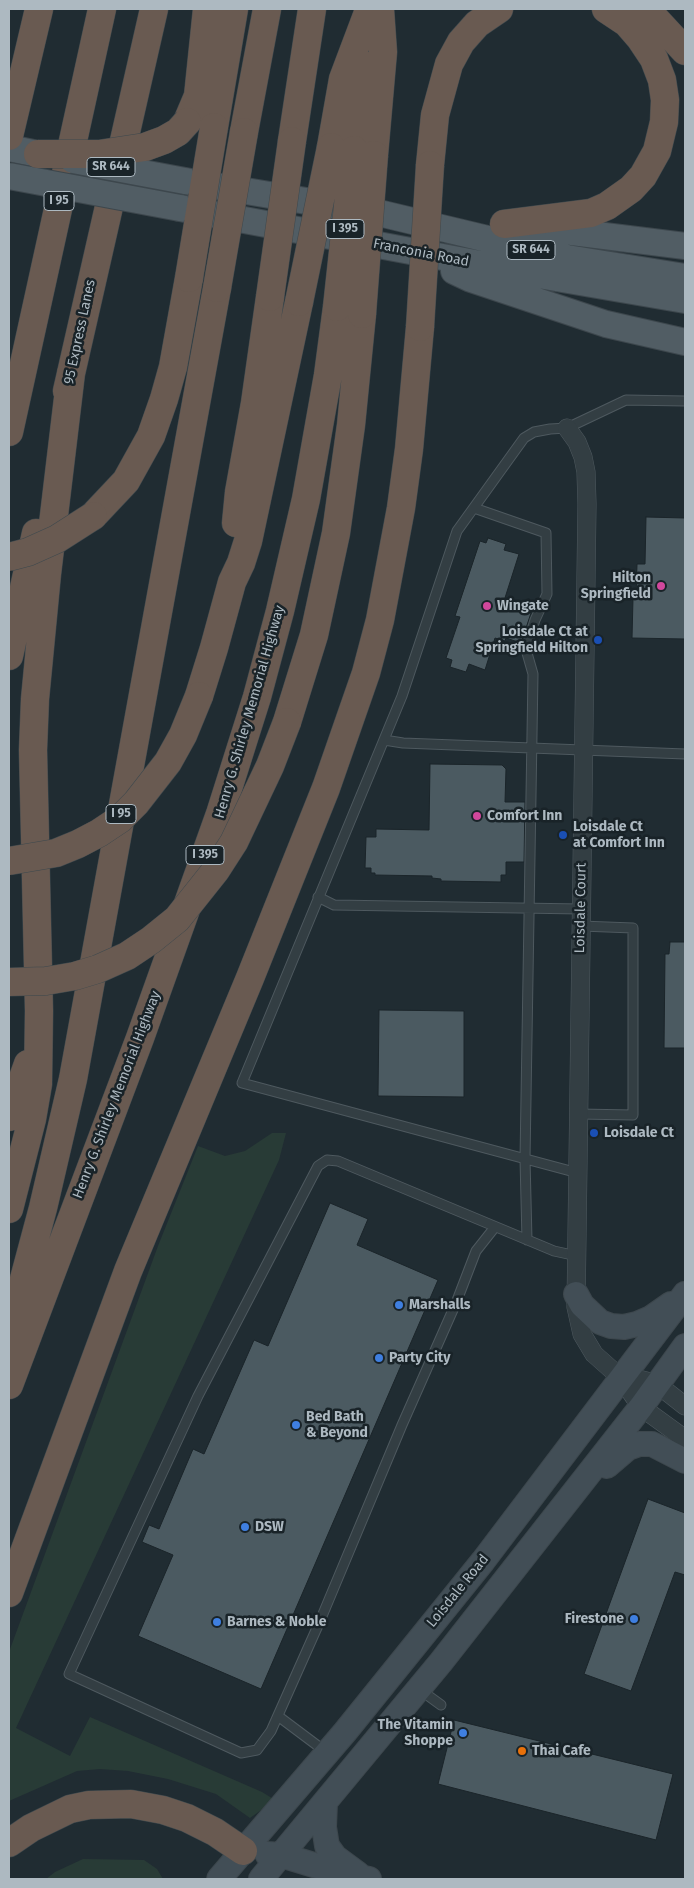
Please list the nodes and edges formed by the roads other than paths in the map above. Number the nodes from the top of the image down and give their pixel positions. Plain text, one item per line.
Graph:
1 (39, 9) edge
2 (102, 9) edge
3 (154, 9) edge
4 (207, 9) edge
5 (234, 9) edge
6 (266, 9) edge
7 (312, 9) edge
8 (373, 9) edge
9 (499, 9) edge
10 (606, 9) edge
11 (646, 9) edge
12 (685, 51) edge
13 (9, 136) edge
14 (9, 148) edge
15 (353, 151) junction
16 (38, 154) junction
17 (9, 176) edge
18 (379, 213) junction
19 (504, 224) junction
20 (685, 246) edge
21 (408, 249) junction
22 (685, 277) edge
23 (685, 300) edge
24 (349, 311) junction
25 (685, 342) edge
26 (71, 374) junction
27 (685, 401) edge
28 (567, 428) junction
29 (9, 432) edge
30 (474, 508) junction
31 (9, 557) edge
32 (232, 582) junction
33 (9, 656) edge
34 (384, 740) junction
35 (532, 748) junction
36 (583, 750) junction
37 (685, 754) edge
38 (120, 819) junction
39 (9, 861) edge
40 (318, 897) junction
41 (529, 908) junction
42 (581, 918) junction
43 (9, 982) edge
44 (39, 1011) junction
45 (579, 1114) junction
46 (9, 1117) edge
47 (525, 1159) junction
48 (578, 1173) junction
49 (9, 1209) edge
50 (496, 1227) junction
51 (527, 1240) junction
52 (577, 1256) junction
53 (576, 1294) junction
54 (685, 1294) edge
55 (9, 1335) edge
56 (685, 1346) edge
57 (621, 1378) junction
58 (657, 1384) junction
59 (9, 1385) edge
60 (685, 1406) edge
61 (641, 1407) junction
62 (685, 1439) edge
63 (685, 1461) edge
64 (560, 1511) junction
65 (9, 1593) edge
66 (419, 1689) junction
67 (441, 1705) dead end
68 (278, 1716) junction
69 (327, 1753) junction
70 (325, 1803) junction
71 (9, 1844) edge
72 (243, 1851) junction
73 (275, 1871) edge
74 (366, 1878) edge
75 (219, 1879) edge

1 - 13 highway
2 - 29 highway, I 95
3 - 26 highway, 95 Express Lanes
4 - 16 highway, bridge
5 - 31 highway, bridge
6 - 38 highway, I 95, bridge
7 - 32 highway, bridge
8 - 15 highway, Henry G. Shirley Memorial Highway / I 395
9 - 65 highway, bridge
10 - 19 highway
11 - 12 highway
14 - 16 main road, SR 644
15 - 24 highway, Henry G. Shirley Memorial Highway / I 395, bridge
15 - 32 highway, bridge
16 - 18 main road, Franconia Road / SR 644, bridge
17 - 21 main road, Franconia Road / SR 644, bridge
18 - 19 main road
18 - 22 main road, Franconia Road / SR 644
19 - 20 main road
21 - 23 main road, Franconia Road / SR 644
21 - 25 main road
24 - 43 highway, bridge
24 - 59 highway, Henry G. Shirley Memorial Highway / I 395
26 - 33 highway, 95 Express Lanes
26 - 44 highway
27 - 28 lane
28 - 30 lane
28 - 36 street, Loisdale Court
30 - 34 lane
30 - 35 lane
32 - 38 highway, bridge
34 - 35 lane
34 - 40 lane
35 - 36 lane
35 - 41 lane
36 - 37 lane
36 - 42 street, Loisdale Court
38 - 39 highway, bridge
38 - 55 highway, I 95
40 - 41 lane
40 - 47 lane
41 - 42 lane
41 - 47 lane
42 - 45 street, Loisdale Court
42 - 45 lane
44 - 46 highway
44 - 49 highway
45 - 48 street, Loisdale Court
47 - 48 lane
47 - 51 lane
48 - 52 street, Loisdale Court
50 - 51 lane
50 - 68 lane
50 - 68 lane
51 - 52 lane
52 - 53 street, Loisdale Court
53 - 54 main road
53 - 57 street, Loisdale Court
54 - 57 main road, Loisdale Road
56 - 58 main road
57 - 58 street
57 - 61 street, Loisdale Court
57 - 69 main road, Loisdale Road
58 - 60 street
58 - 61 main road
61 - 62 street, Loisdale Court
61 - 64 main road
63 - 64 main road
64 - 66 main road
66 - 67 lane
66 - 70 main road
68 - 69 lane
69 - 72 main road, Loisdale Road
70 - 73 main road
70 - 74 main road
71 - 72 highway
72 - 73 main road
72 - 75 main road, Loisdale Road
73 - 74 main road

